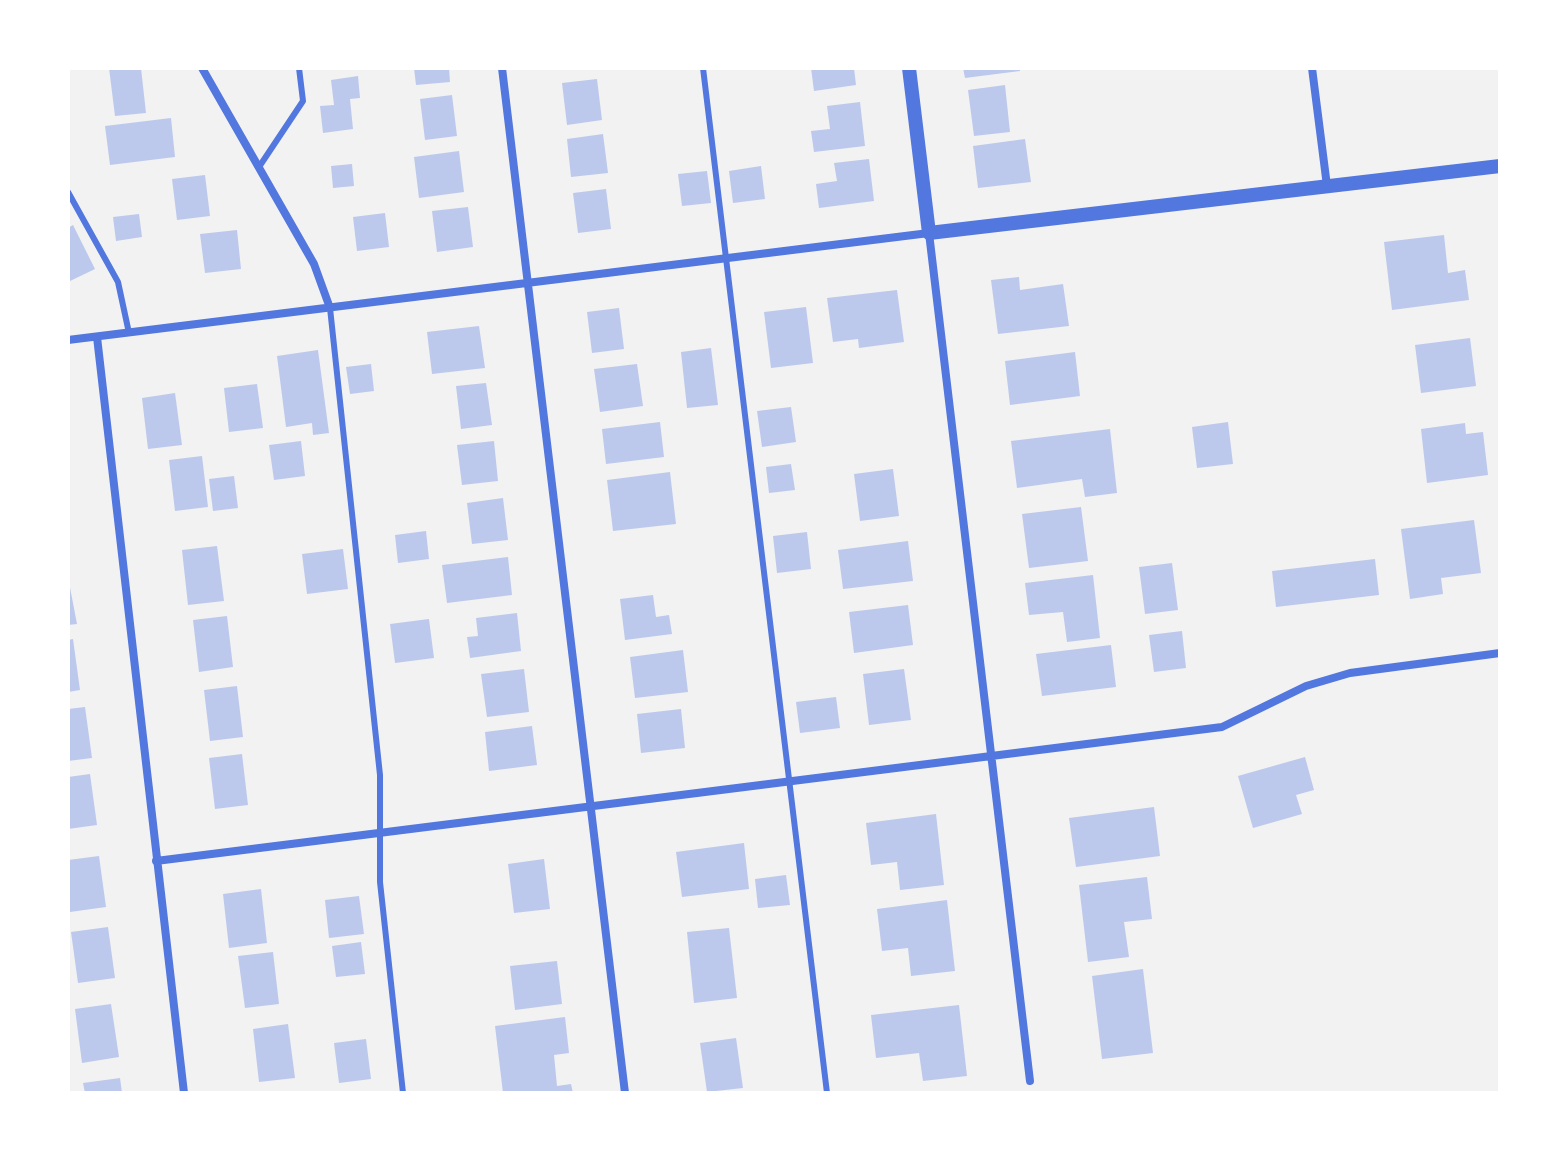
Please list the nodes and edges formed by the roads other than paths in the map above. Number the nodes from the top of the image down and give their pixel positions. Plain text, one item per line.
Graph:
1 (202, 68) edge
2 (299, 68) edge
3 (502, 68) edge
4 (703, 68) edge
5 (909, 68) edge
6 (1312, 68) edge
7 (1500, 166) edge
8 (259, 167) junction
9 (1327, 186) junction
10 (68, 192) edge
11 (929, 233) junction
12 (725, 258) junction
13 (529, 283) junction
14 (330, 308) junction
15 (129, 333) junction
16 (97, 337) junction
17 (68, 340) edge
18 (1500, 653) edge
19 (992, 755) junction
20 (788, 782) junction
21 (591, 808) junction
22 (380, 834) junction
23 (156, 861) junction
24 (1030, 1081) dead end
25 (184, 1093) edge
26 (403, 1093) edge
27 (625, 1093) edge
28 (827, 1093) edge

1 - 8 street
2 - 8 lane
3 - 13 street
4 - 12 lane
5 - 11 street
6 - 9 street
7 - 9 street
8 - 14 street
9 - 11 street
10 - 15 lane
11 - 12 street
11 - 19 street
12 - 13 street
12 - 20 lane
13 - 14 street
13 - 21 street
14 - 15 street
14 - 22 lane
15 - 16 street
16 - 17 street
16 - 23 street
18 - 19 street
19 - 20 street
19 - 24 street
20 - 21 street
20 - 28 lane
21 - 22 street
21 - 27 street
22 - 23 street
22 - 26 lane
23 - 25 street

